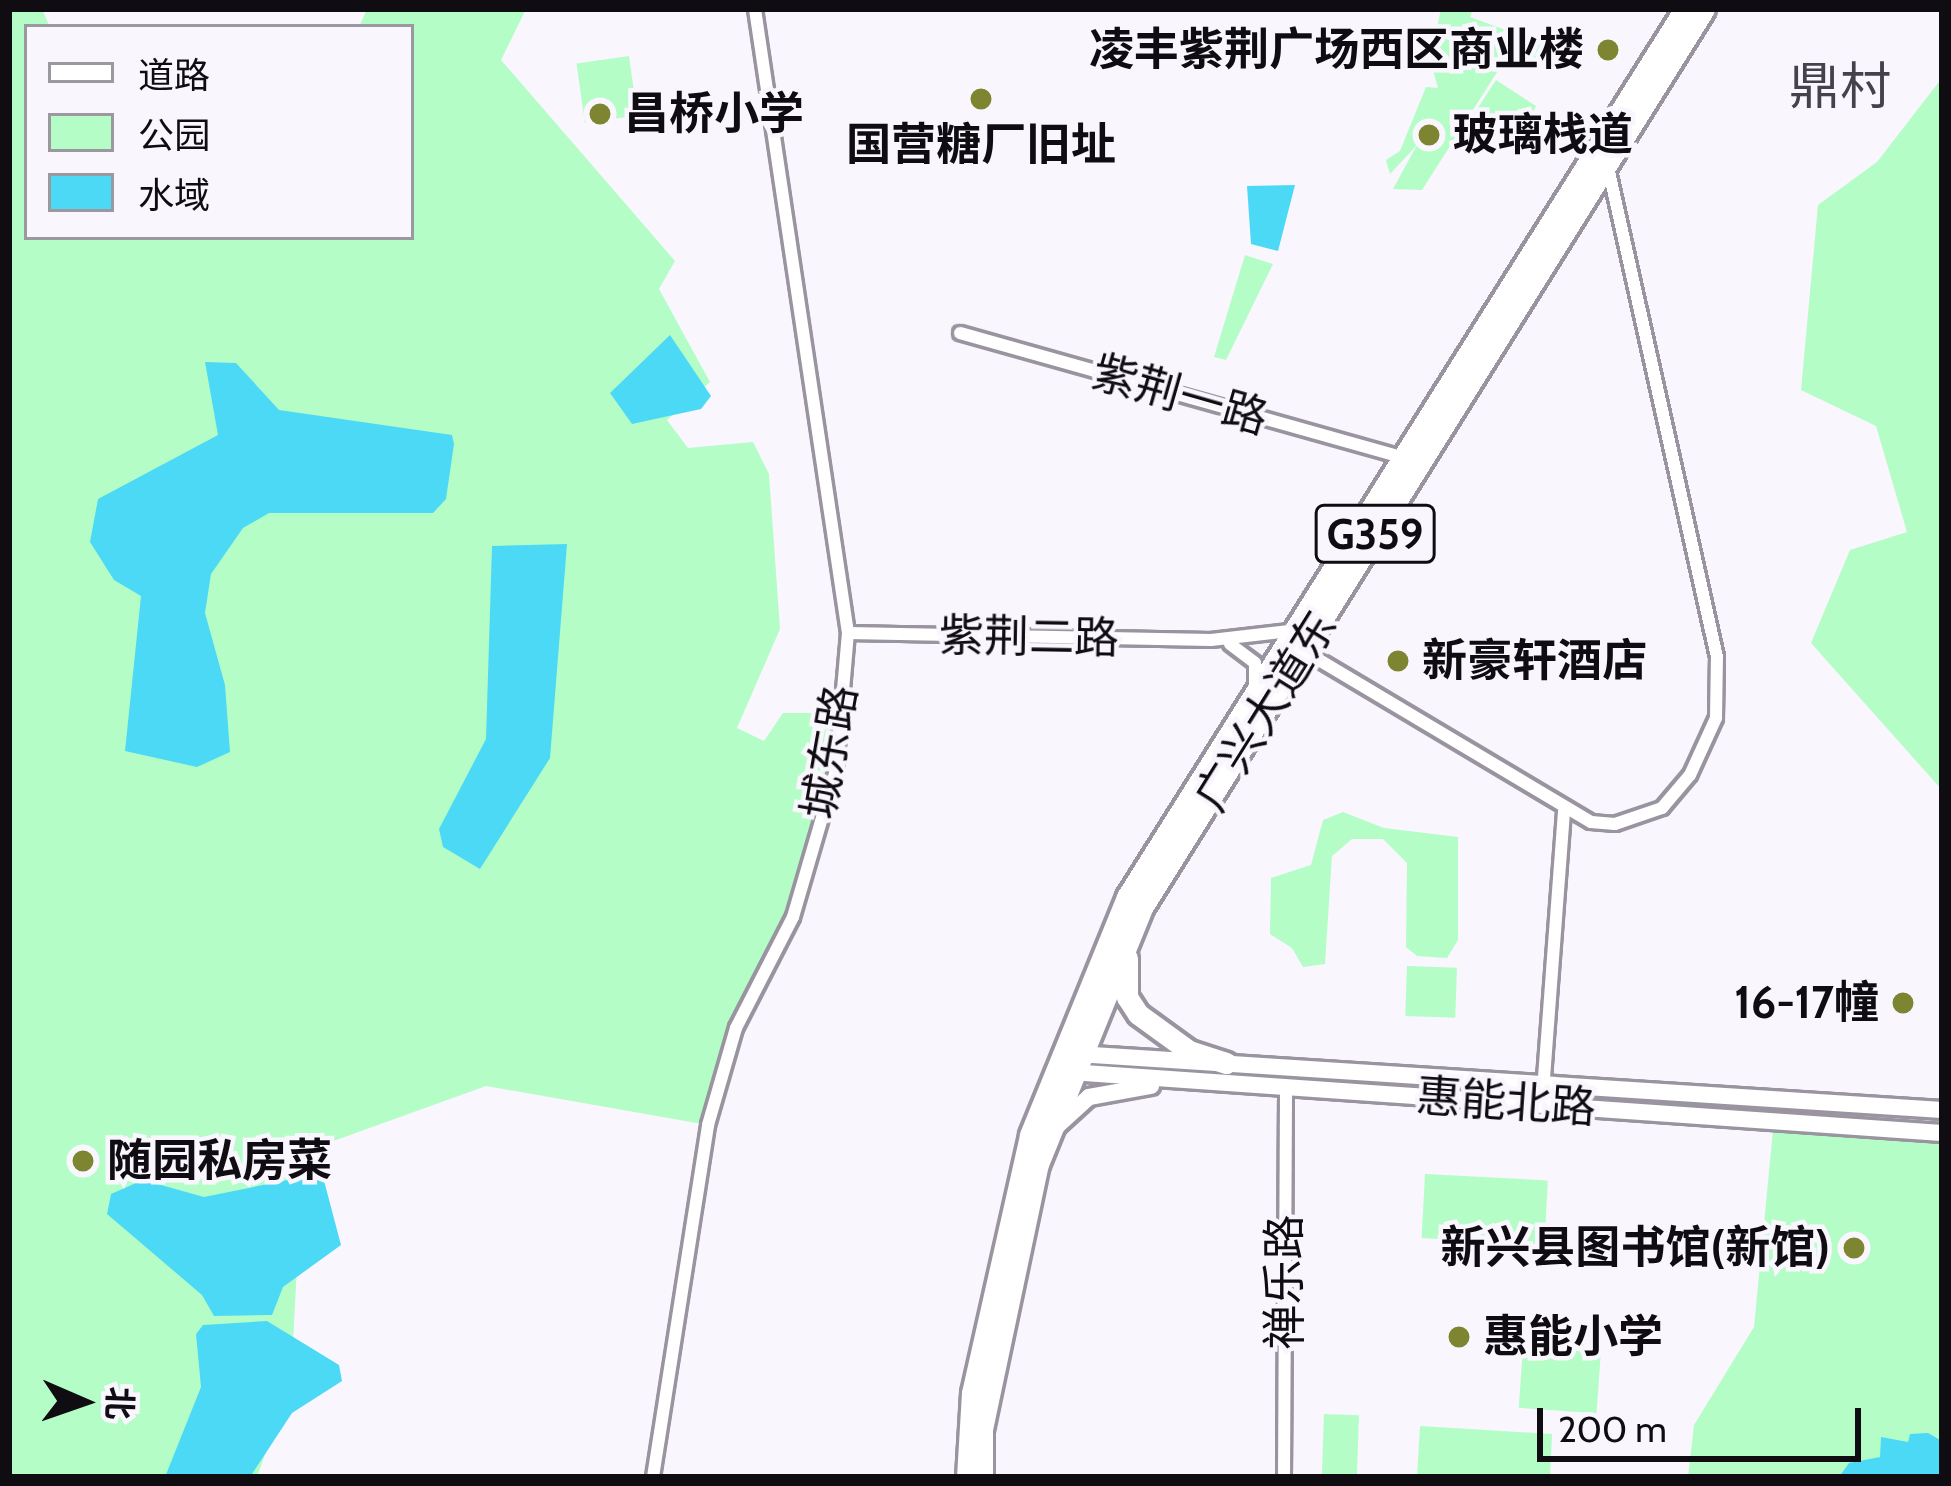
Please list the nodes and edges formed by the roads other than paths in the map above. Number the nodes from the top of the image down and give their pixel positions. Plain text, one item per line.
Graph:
1 (755, 9) edge
2 (1685, 9) edge
3 (1704, 9) edge
4 (1608, 165) junction
5 (960, 333) dead end
6 (1400, 457) junction
7 (1298, 625) junction
8 (848, 633) junction
9 (1211, 640) junction
10 (1304, 651) junction
11 (1253, 696) junction
12 (1564, 811) junction
13 (1130, 939) junction
14 (1074, 1063) junction
15 (1226, 1064) junction
16 (1210, 1082) junction
17 (1544, 1084) junction
18 (1286, 1087) junction
19 (1543, 1105) junction
20 (1942, 1110) edge
21 (1942, 1132) edge
22 (1038, 1164) junction
23 (653, 1477) edge
24 (967, 1477) edge
25 (982, 1477) edge
26 (1284, 1477) edge

1 - 8 street, 城东路
2 - 6 highway, 广兴大道东 / G359
3 - 4 highway, 广兴大道东 / G359
4 - 10 highway, 广兴大道东 / G359
4 - 12 street
5 - 6 street, 紫荆一路
6 - 7 highway, 广兴大道东 / G359
7 - 9 street, 紫荆二路
7 - 11 highway, 广兴大道东 / G359
8 - 9 street, 紫荆二路
8 - 23 street, 城东路
9 - 11 street
10 - 12 street
10 - 13 highway, 广兴大道东 / G359
11 - 24 highway, 广兴大道东 / G359
12 - 17 street
13 - 14 highway, 广兴大道东 / G359
13 - 15 highway
14 - 15 street, 惠能北路
14 - 16 street, 惠能北路
14 - 22 highway, 广兴大道东 / G359
15 - 17 street, 惠能北路
16 - 18 street, 惠能北路
16 - 22 street
17 - 19 street
17 - 20 street, 惠能北路
18 - 19 street, 惠能北路
18 - 26 street, 禅乐路
19 - 21 street, 惠能北路
22 - 25 highway, 广兴大道东 / G359

